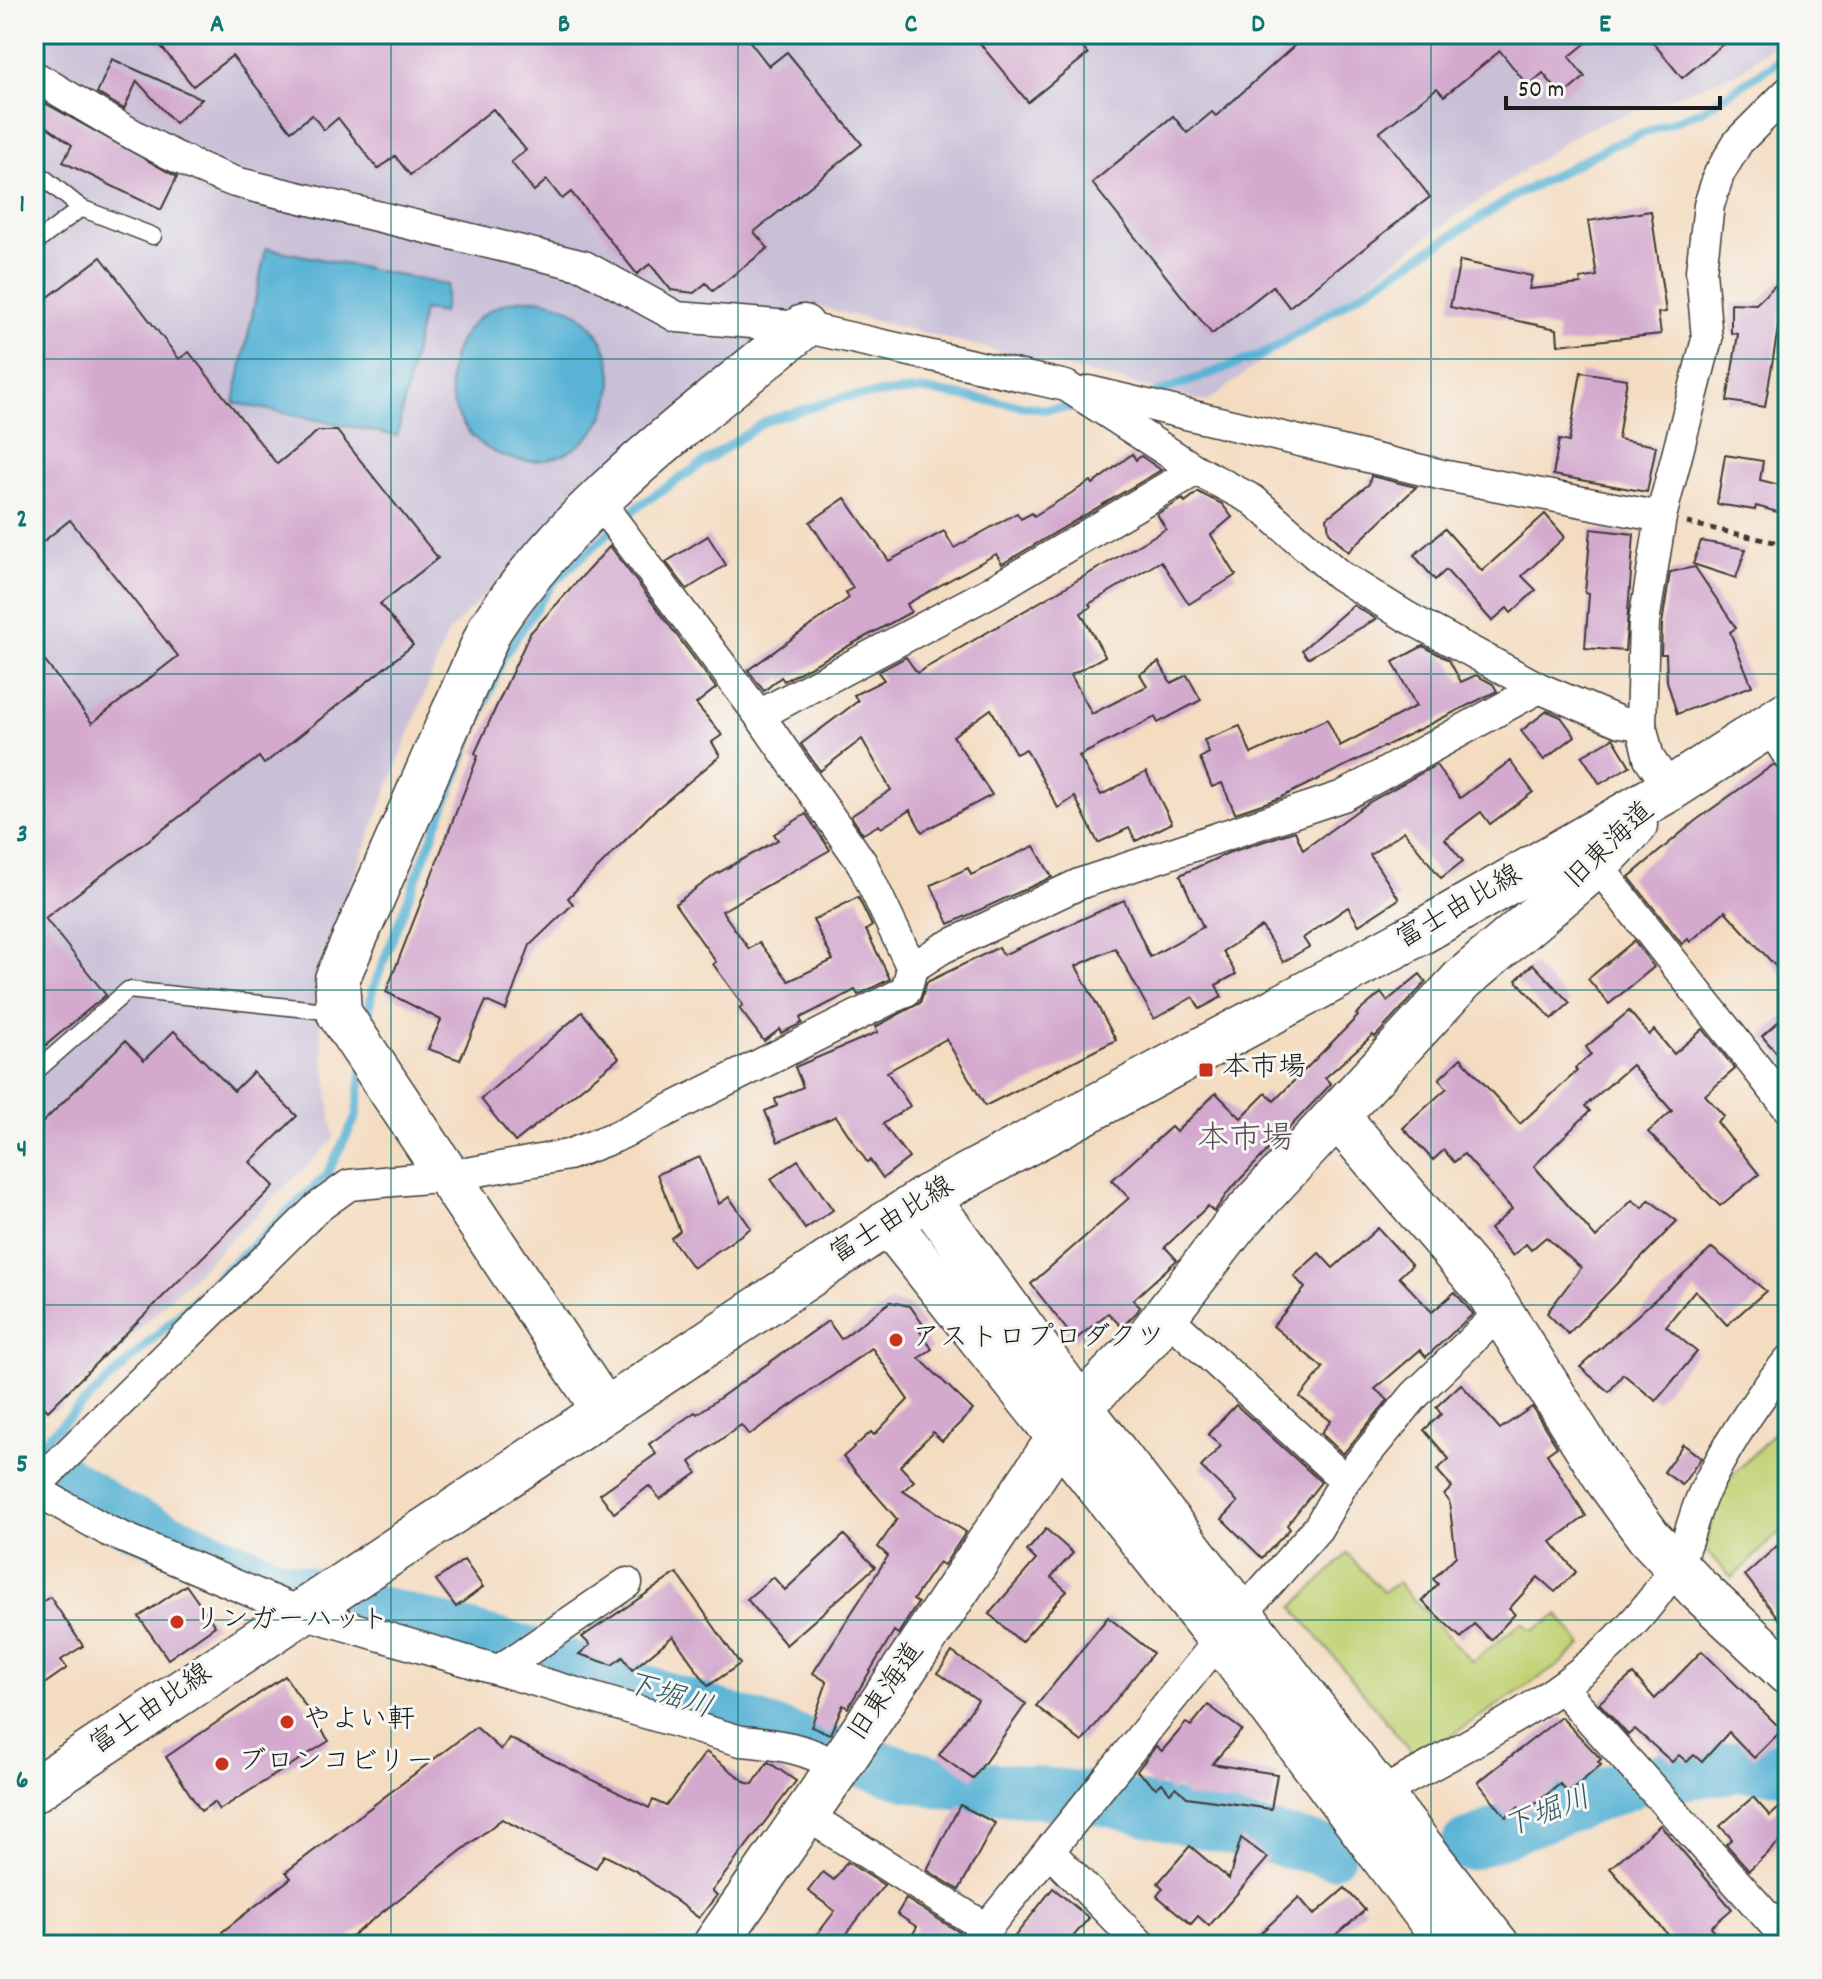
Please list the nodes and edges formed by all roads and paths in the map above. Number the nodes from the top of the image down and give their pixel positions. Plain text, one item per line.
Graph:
1 (34, 76) edge
2 (1788, 92) edge
3 (34, 170) edge
4 (81, 208) junction
5 (153, 236) dead end
6 (34, 244) edge
7 (803, 327) junction
8 (1082, 391) junction
9 (1196, 470) junction
10 (601, 504) junction
11 (1661, 517) junction
12 (1788, 545) edge
13 (1539, 688) junction
14 (759, 715) junction
15 (1641, 725) junction
16 (1781, 731) edge
17 (1670, 789) junction
18 (1597, 865) junction
19 (1421, 932) junction
20 (912, 968) junction
21 (1463, 979) junction
22 (344, 1022) junction
23 (34, 1073) edge
24 (1788, 1108) edge
25 (1338, 1117) junction
26 (449, 1176) junction
27 (927, 1197) junction
28 (888, 1222) junction
29 (1501, 1312) junction
30 (1164, 1314) junction
31 (1788, 1361) edge
32 (605, 1411) junction
33 (1069, 1423) junction
34 (1345, 1480) junction
35 (34, 1488) edge
36 (1676, 1566) junction
37 (627, 1583) dead end
38 (299, 1612) junction
39 (1230, 1628) junction
40 (501, 1669) junction
41 (1788, 1673) edge
42 (1563, 1689) junction
43 (844, 1759) junction
44 (34, 1790) edge
45 (1378, 1795) junction
46 (806, 1815) junction
47 (1051, 1853) junction
48 (980, 1937) edge
49 (1788, 1940) edge
50 (715, 1945) edge
51 (1141, 1945) edge
52 (1449, 1945) edge
53 (1497, 1945) edge

1 - 7 street
2 - 11 street, 旧東海道
3 - 4 lane
4 - 5 lane
4 - 6 lane
7 - 8 street
7 - 10 street
8 - 9 street
8 - 11 street
9 - 13 street
9 - 14 street
10 - 14 street
10 - 22 street
11 - 12 path
11 - 15 street, 旧東海道
13 - 15 street
13 - 20 street
14 - 20 street
15 - 17 street, 旧東海道
16 - 17 street, 富士由比線
17 - 18 street, 旧東海道
17 - 19 street, 富士由比線
18 - 21 street, 旧東海道
18 - 24 street
19 - 21 street
19 - 27 street, 富士由比線
20 - 26 street
21 - 25 street, 旧東海道
22 - 23 lane
22 - 26 street
25 - 29 street
25 - 30 street, 旧東海道
26 - 32 street
26 - 35 street
27 - 28 street, 富士由比線
27 - 33 street
28 - 32 street, 富士由比線
28 - 33 street
29 - 34 street
29 - 36 street
30 - 33 street, 旧東海道
30 - 34 street
31 - 36 street
32 - 38 street, 富士由比線
33 - 39 street
33 - 43 street, 旧東海道
34 - 39 street
35 - 38 street
36 - 41 street
36 - 42 street
37 - 40 street
38 - 40 street
38 - 44 street, 富士由比線
39 - 45 street
39 - 47 street
39 - 52 street
40 - 43 street
42 - 45 street
42 - 49 street
43 - 46 street, 旧東海道
45 - 53 street
46 - 48 street
46 - 50 street, 旧東海道
47 - 48 street
47 - 51 street

